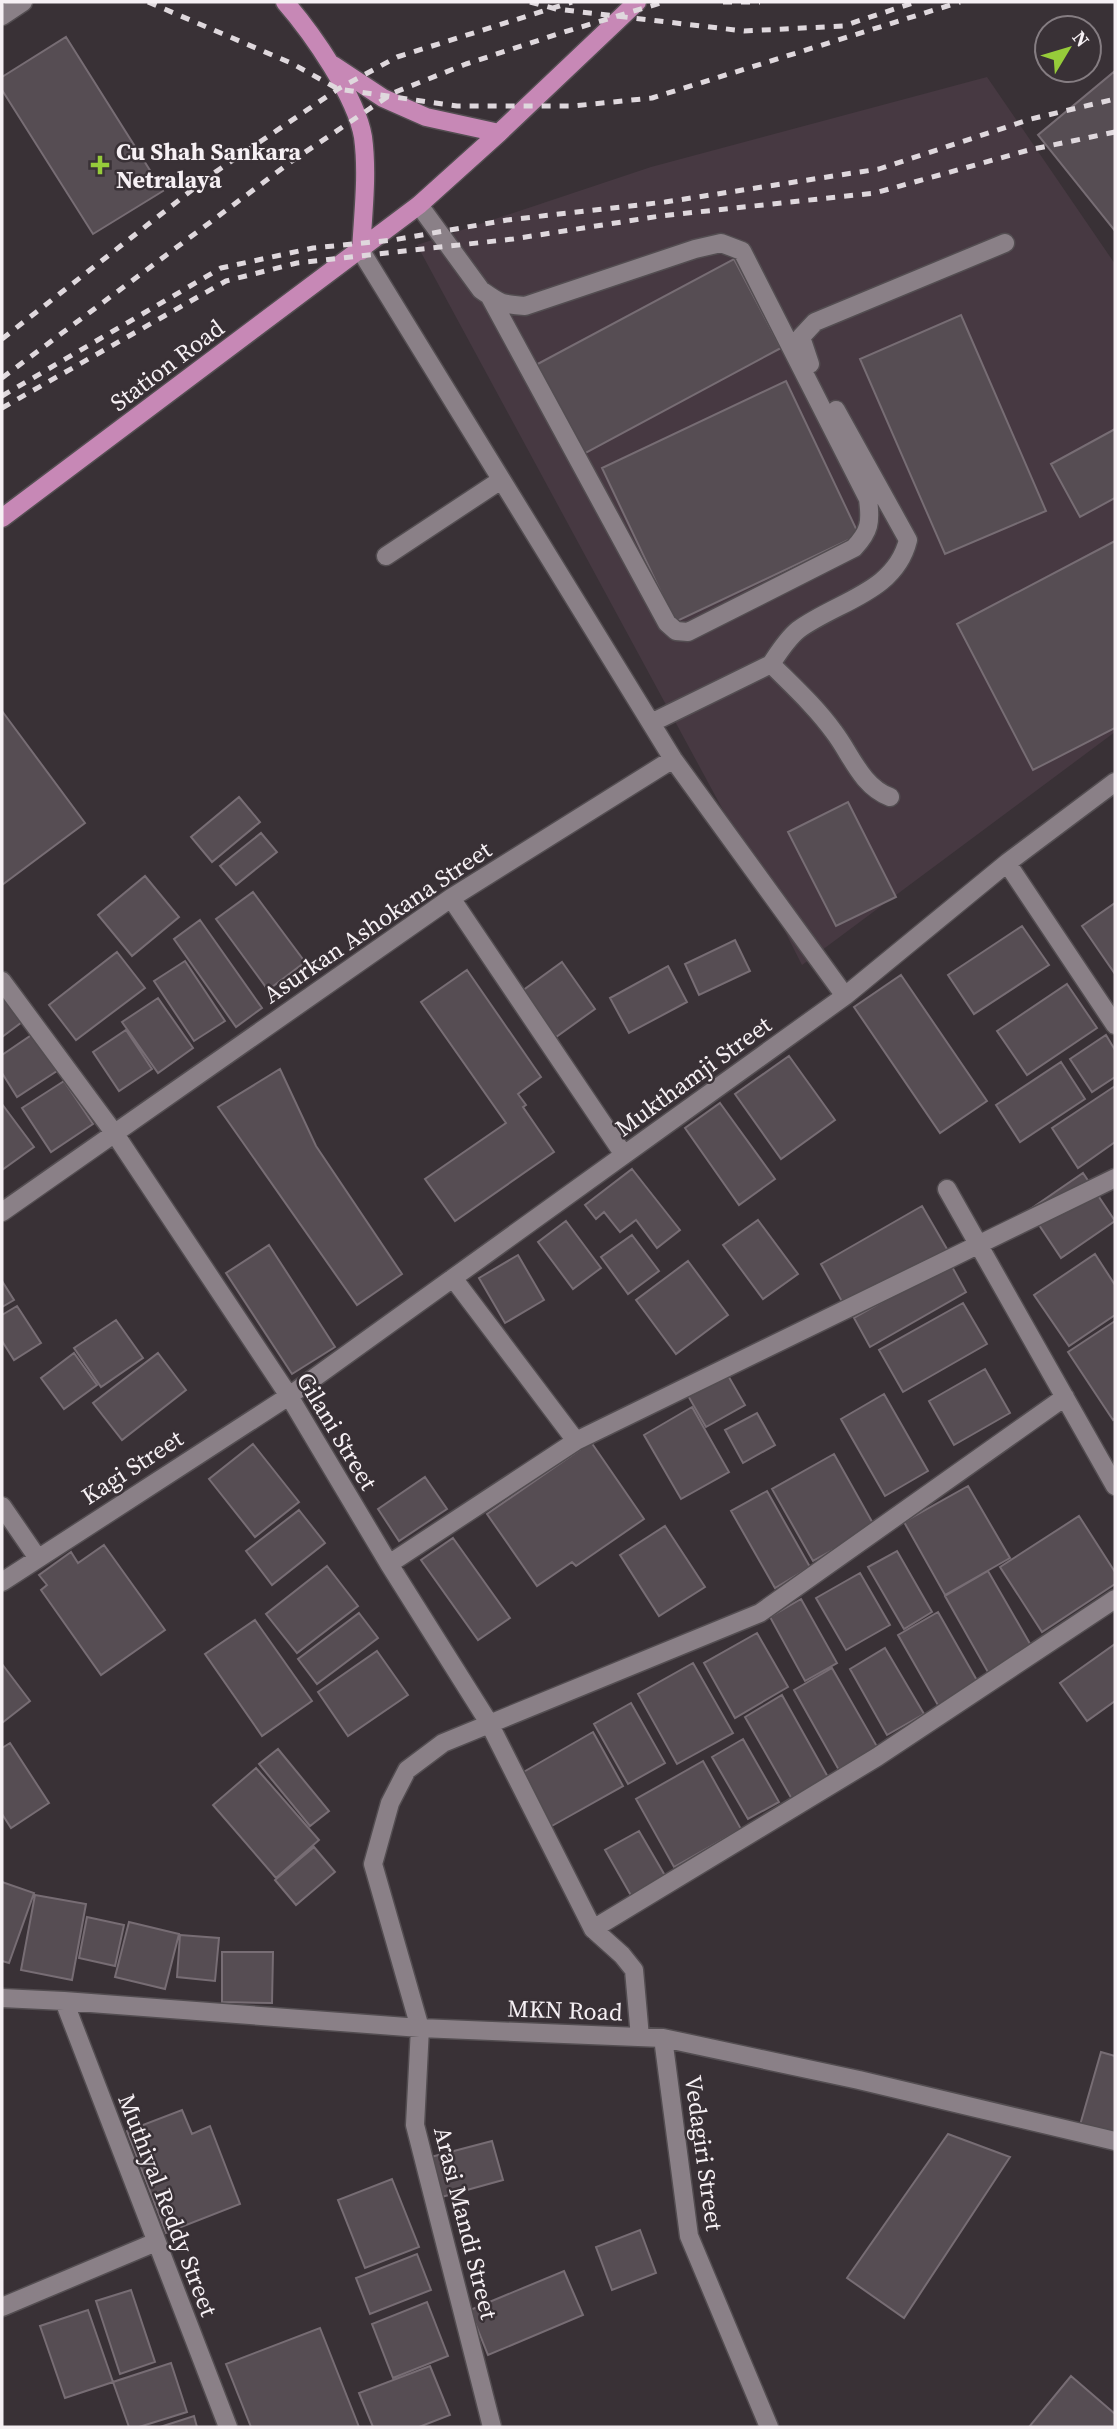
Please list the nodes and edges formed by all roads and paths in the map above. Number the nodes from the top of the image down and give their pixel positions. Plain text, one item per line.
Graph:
1 (23, 2) edge
2 (285, 2) edge
3 (637, 2) edge
4 (2, 16) edge
5 (327, 61) junction
6 (499, 133) junction
7 (419, 205) junction
8 (1005, 243) dead end
9 (361, 251) junction
10 (490, 297) junction
11 (501, 480) junction
12 (2, 518) edge
13 (386, 556) dead end
14 (771, 664) junction
15 (651, 723) junction
16 (673, 759) junction
17 (1115, 782) edge
18 (890, 797) dead end
19 (1007, 863) junction
20 (452, 898) junction
21 (2, 981) edge
22 (845, 996) junction
23 (1115, 1025) edge
24 (115, 1134) junction
25 (624, 1155) junction
26 (1115, 1178) edge
27 (947, 1189) dead end
28 (2, 1212) edge
29 (453, 1278) junction
30 (289, 1396) junction
31 (1065, 1397) junction
32 (576, 1441) junction
33 (1115, 1486) edge
34 (2, 1506) edge
35 (37, 1557) junction
36 (389, 1564) junction
37 (2, 1582) edge
38 (1115, 1600) edge
39 (489, 1723) junction
40 (593, 1929) junction
41 (2, 1998) edge
42 (64, 2001) junction
43 (420, 2028) junction
44 (640, 2037) junction
45 (663, 2038) junction
46 (1115, 2141) edge
47 (156, 2242) junction
48 (2, 2307) edge
49 (228, 2427) edge
50 (492, 2427) edge
51 (769, 2427) edge

1 - 4 street
2 - 5 main road
3 - 6 main road, Station Road
5 - 6 main road
5 - 9 main road
6 - 7 main road, Station Road
7 - 9 main road, Station Road
7 - 10 street
8 - 14 street
9 - 11 street
9 - 12 main road, Station Road
10 - 10 street
11 - 13 street
11 - 15 street
14 - 15 street
14 - 18 street
15 - 16 street
16 - 20 street, Asurkan Ashokana Street
16 - 22 street
17 - 19 street, Mukthamji Street
19 - 22 street, Mukthamji Street
19 - 23 street
20 - 24 street, Asurkan Ashokana Street
20 - 25 street
21 - 24 street, Gilani Street
22 - 25 street, Mukthamji Street
24 - 28 street, Asurkan Ashokana Street
24 - 30 street, Gilani Street
25 - 29 street, Mukthamji Street
26 - 32 street
27 - 31 street
29 - 30 street, Mukthamji Street
29 - 32 street
30 - 35 street, Kagi Street
30 - 36 street, Gilani Street
31 - 33 street
31 - 39 street, Arasi Mandi Street
32 - 36 street
34 - 35 street
35 - 37 street, Kagi Street
36 - 39 street, Gilani Street
38 - 40 street
39 - 40 street, Gilani Street
39 - 43 street, Arasi Mandi Street
40 - 44 street
41 - 42 street, MKN Road
42 - 43 street, MKN Road
42 - 47 street, Muthiyal Reddy Street
43 - 44 street, MKN Road
43 - 50 street, Arasi Mandi Street
44 - 45 street, MKN Road
45 - 46 street, MKN Road
45 - 51 street, Vedagiri Street
47 - 48 street
47 - 49 street, Muthiyal Reddy Street

